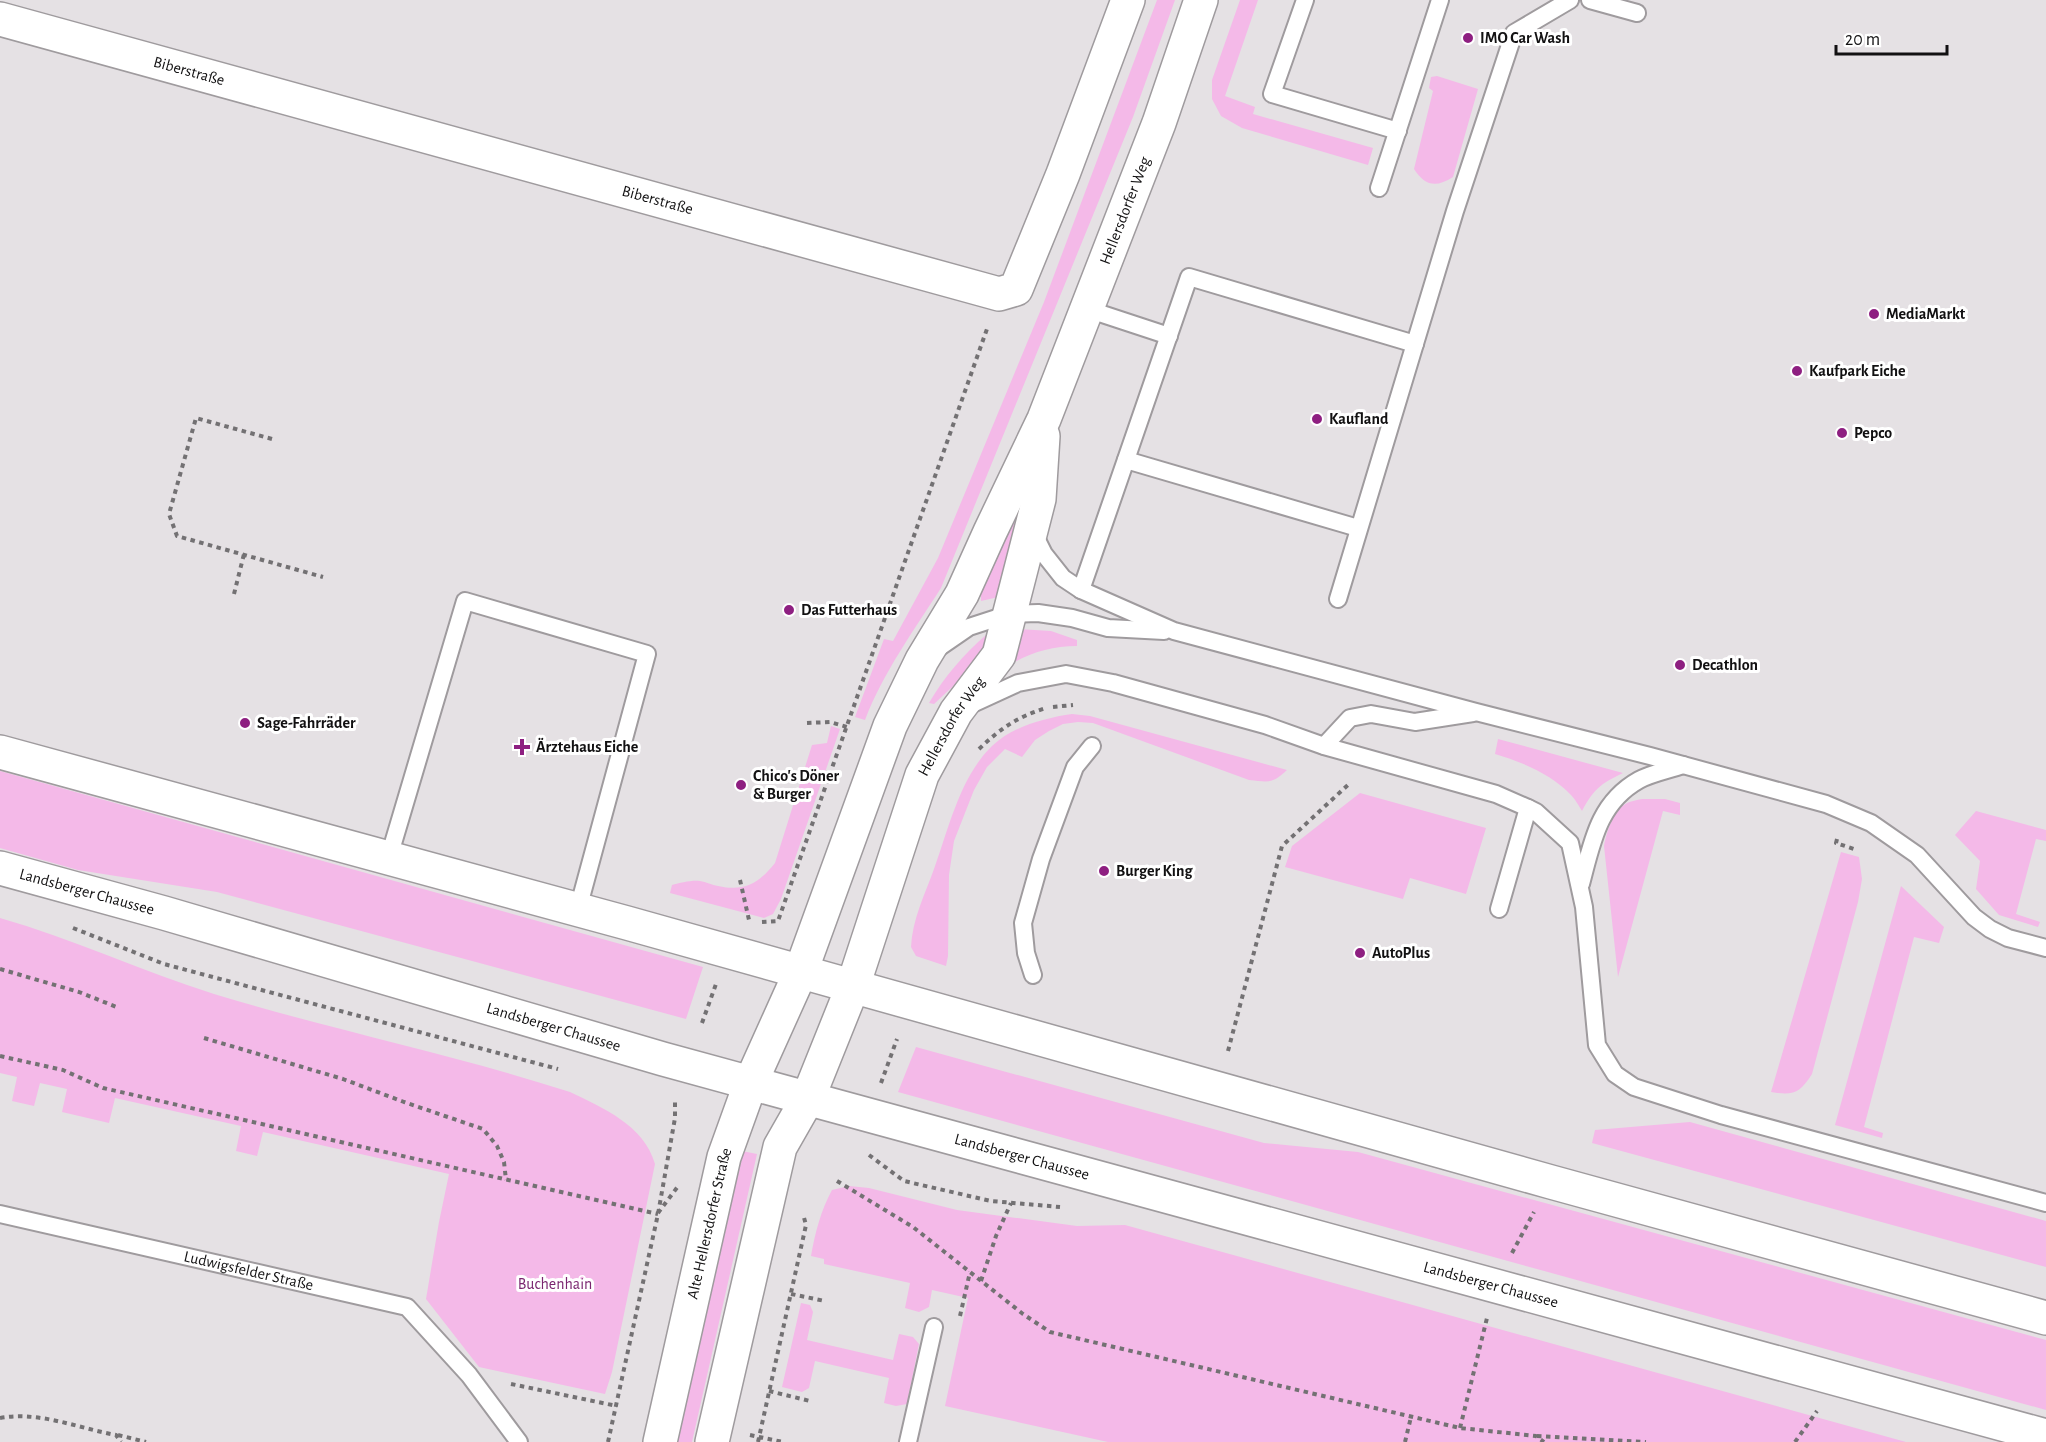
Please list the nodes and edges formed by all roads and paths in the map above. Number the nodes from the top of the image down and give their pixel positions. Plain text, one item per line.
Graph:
1 (1128, 0) edge
2 (1201, 0) edge
3 (1305, 0) edge
4 (1440, 0) edge
5 (1570, 0) edge
6 (1590, 0) edge
7 (1637, 13) dead end
8 (0, 18) edge
9 (1398, 131) junction
10 (1379, 188) dead end
11 (999, 294) junction
12 (1087, 309) junction
13 (1169, 336) junction
14 (1415, 344) junction
15 (1044, 419) junction
16 (272, 440) dead end
17 (1126, 460) junction
18 (1358, 528) junction
19 (1032, 530) junction
20 (244, 554) junction
21 (323, 576) dead end
22 (1081, 590) junction
23 (234, 594) dead end
24 (1338, 599) dead end
25 (1009, 614) junction
26 (1174, 632) junction
27 (922, 660) junction
28 (1079, 705) dead end
29 (956, 712) junction
30 (1476, 712) junction
31 (807, 723) dead end
32 (847, 727) junction
33 (1092, 746) dead end
34 (1324, 746) junction
35 (977, 750) dead end
36 (0, 752) edge
37 (1683, 765) junction
38 (1342, 777) dead end
39 (1528, 808) junction
40 (389, 857) junction
41 (0, 868) edge
42 (740, 880) dead end
43 (1580, 888) junction
44 (578, 909) junction
45 (1499, 909) dead end
46 (749, 923) dead end
47 (759, 923) dead end
48 (2046, 948) edge
49 (0, 969) edge
50 (801, 971) junction
51 (1033, 975) dead end
52 (717, 982) dead end
53 (852, 986) junction
54 (119, 1008) dead end
55 (781, 1015) joint
56 (702, 1023) dead end
57 (204, 1038) dead end
58 (897, 1040) dead end
59 (1228, 1051) dead end
60 (0, 1056) edge
61 (751, 1082) junction
62 (877, 1093) dead end
63 (808, 1098) junction
64 (675, 1099) dead end
65 (506, 1180) junction
66 (837, 1181) dead end
67 (1551, 1182) junction
68 (1011, 1203) dead end
69 (2046, 1203) edge
70 (0, 1214) edge
71 (658, 1214) junction
72 (806, 1225) dead end
73 (981, 1281) junction
74 (1495, 1285) junction
75 (791, 1294) junction
76 (825, 1301) dead end
77 (2046, 1318) edge
78 (934, 1327) dead end
79 (470, 1375) junction
80 (769, 1391) junction
81 (810, 1401) dead end
82 (1821, 1404) dead end
83 (616, 1406) junction
84 (1411, 1417) junction
85 (0, 1419) edge
86 (1460, 1428) junction
87 (116, 1435) junction
88 (760, 1436) junction
89 (1536, 1436) junction
90 (2046, 1436) edge
91 (122, 1442) edge
92 (146, 1442) edge
93 (519, 1442) edge
94 (608, 1442) edge
95 (660, 1442) edge
96 (712, 1442) edge
97 (758, 1442) edge
98 (783, 1442) edge
99 (908, 1442) edge
100 (1405, 1442) edge
101 (1544, 1442) edge
102 (1646, 1442) edge
103 (1795, 1442) edge

1 - 11 main road
2 - 12 main road, Hellersdorfer Weg
3 - 9 lane
4 - 9 lane
5 - 14 lane
6 - 7 lane
8 - 11 main road, Biberstraße
9 - 10 lane
11 - 32 path
12 - 13 lane
12 - 15 main road, Hellersdorfer Weg
13 - 14 lane
13 - 17 lane
14 - 18 lane
15 - 19 main road, Hellersdorfer Weg
15 - 27 main road, Hellersdorfer Weg
16 - 20 path
17 - 18 lane
17 - 22 lane
18 - 24 lane
19 - 22 lane
19 - 25 main road, Hellersdorfer Weg
20 - 21 path
20 - 23 path
22 - 26 lane
25 - 26 lane
25 - 27 lane
25 - 29 main road, Hellersdorfer Weg
26 - 30 lane
27 - 50 main road, Hellersdorfer Weg
28 - 35 path
29 - 34 lane
29 - 53 main road, Hellersdorfer Weg
30 - 34 lane
30 - 37 lane
31 - 32 path
32 - 47 path
33 - 51 lane
34 - 39 lane
36 - 40 main road
37 - 43 lane
37 - 48 lane
38 - 59 path
39 - 43 lane
39 - 45 lane
40 - 44 main road
40 - 44 lane
41 - 61 main road, Landsberger Chaussee
42 - 46 path
43 - 69 lane
44 - 50 main road
49 - 54 path
50 - 53 main road
50 - 55 main road, Hellersdorfer Weg
52 - 56 path
53 - 63 main road, Hellersdorfer Weg
53 - 67 main road
55 - 61 main road, Alte Hellersdorfer Straße
57 - 65 path
58 - 62 path
60 - 65 path
61 - 63 main road, Landsberger Chaussee
61 - 95 main road, Alte Hellersdorfer Straße
63 - 74 main road, Landsberger Chaussee
63 - 96 main road
64 - 71 path
65 - 71 path
66 - 73 path
67 - 74 path
67 - 77 main road
68 - 73 path
70 - 79 lane, Ludwigsfelder Straße
71 - 83 path
72 - 75 path
73 - 84 path
74 - 86 path
74 - 90 main road, Landsberger Chaussee
75 - 76 path
75 - 80 path
78 - 99 lane
79 - 83 path
79 - 93 lane
80 - 81 path
80 - 88 path
82 - 103 path
83 - 94 path
84 - 86 path
84 - 100 path
85 - 87 path
86 - 89 path
87 - 91 path
87 - 92 path
88 - 97 path
88 - 98 path
89 - 101 path
89 - 102 path

